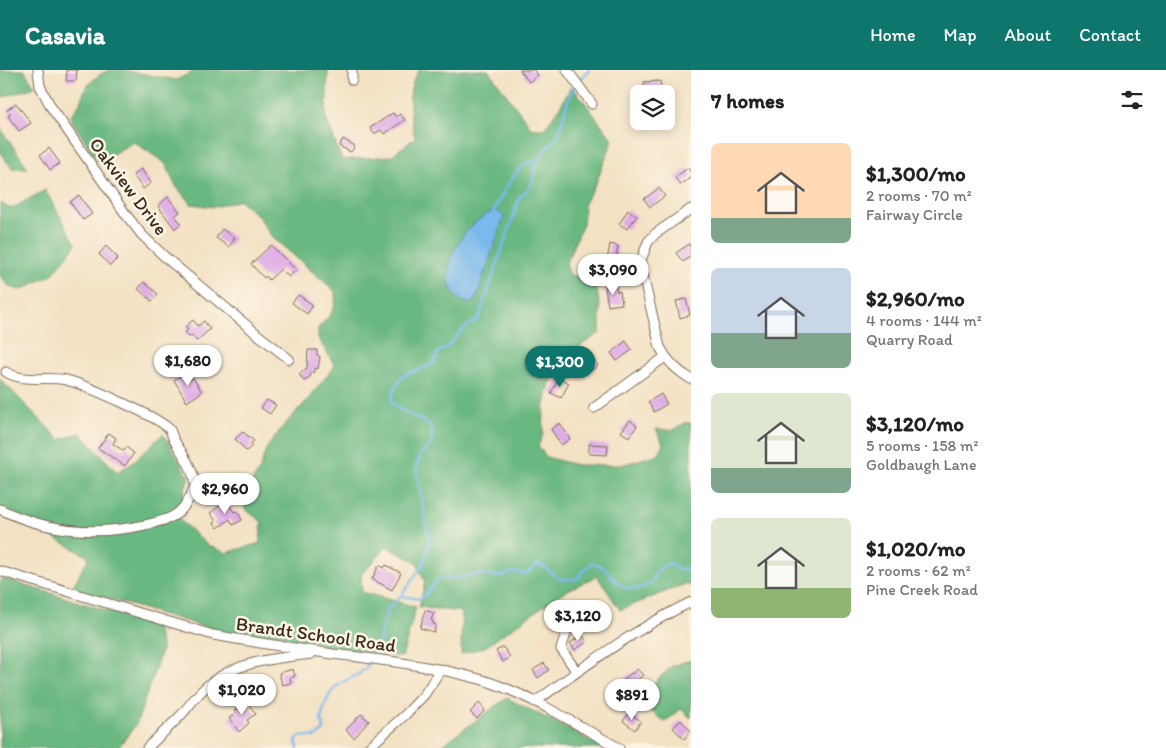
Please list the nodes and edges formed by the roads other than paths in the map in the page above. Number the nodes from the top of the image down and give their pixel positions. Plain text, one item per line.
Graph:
1 (38, 70) edge
2 (352, 70) edge
3 (567, 70) edge
4 (352, 80) dead end
5 (592, 104) dead end
6 (691, 208) edge
7 (665, 357) junction
8 (289, 360) dead end
9 (6, 372) dead end
10 (691, 379) edge
11 (594, 408) dead end
12 (0, 508) edge
13 (0, 571) edge
14 (691, 602) edge
15 (566, 634) dead end
16 (324, 652) junction
17 (441, 669) junction
18 (577, 672) junction
19 (535, 702) junction
20 (147, 748) edge
21 (368, 748) edge
22 (619, 748) edge

1 - 8 street, Oakview Drive
2 - 4 street
3 - 5 street
6 - 7 street
7 - 10 street
7 - 11 street
9 - 12 street
13 - 16 street, Brandt School Road
14 - 18 street
15 - 18 street
16 - 17 street, Brandt School Road
16 - 20 street
17 - 19 street, Brandt School Road
17 - 21 street
18 - 19 street
19 - 22 street, Brandt School Road

